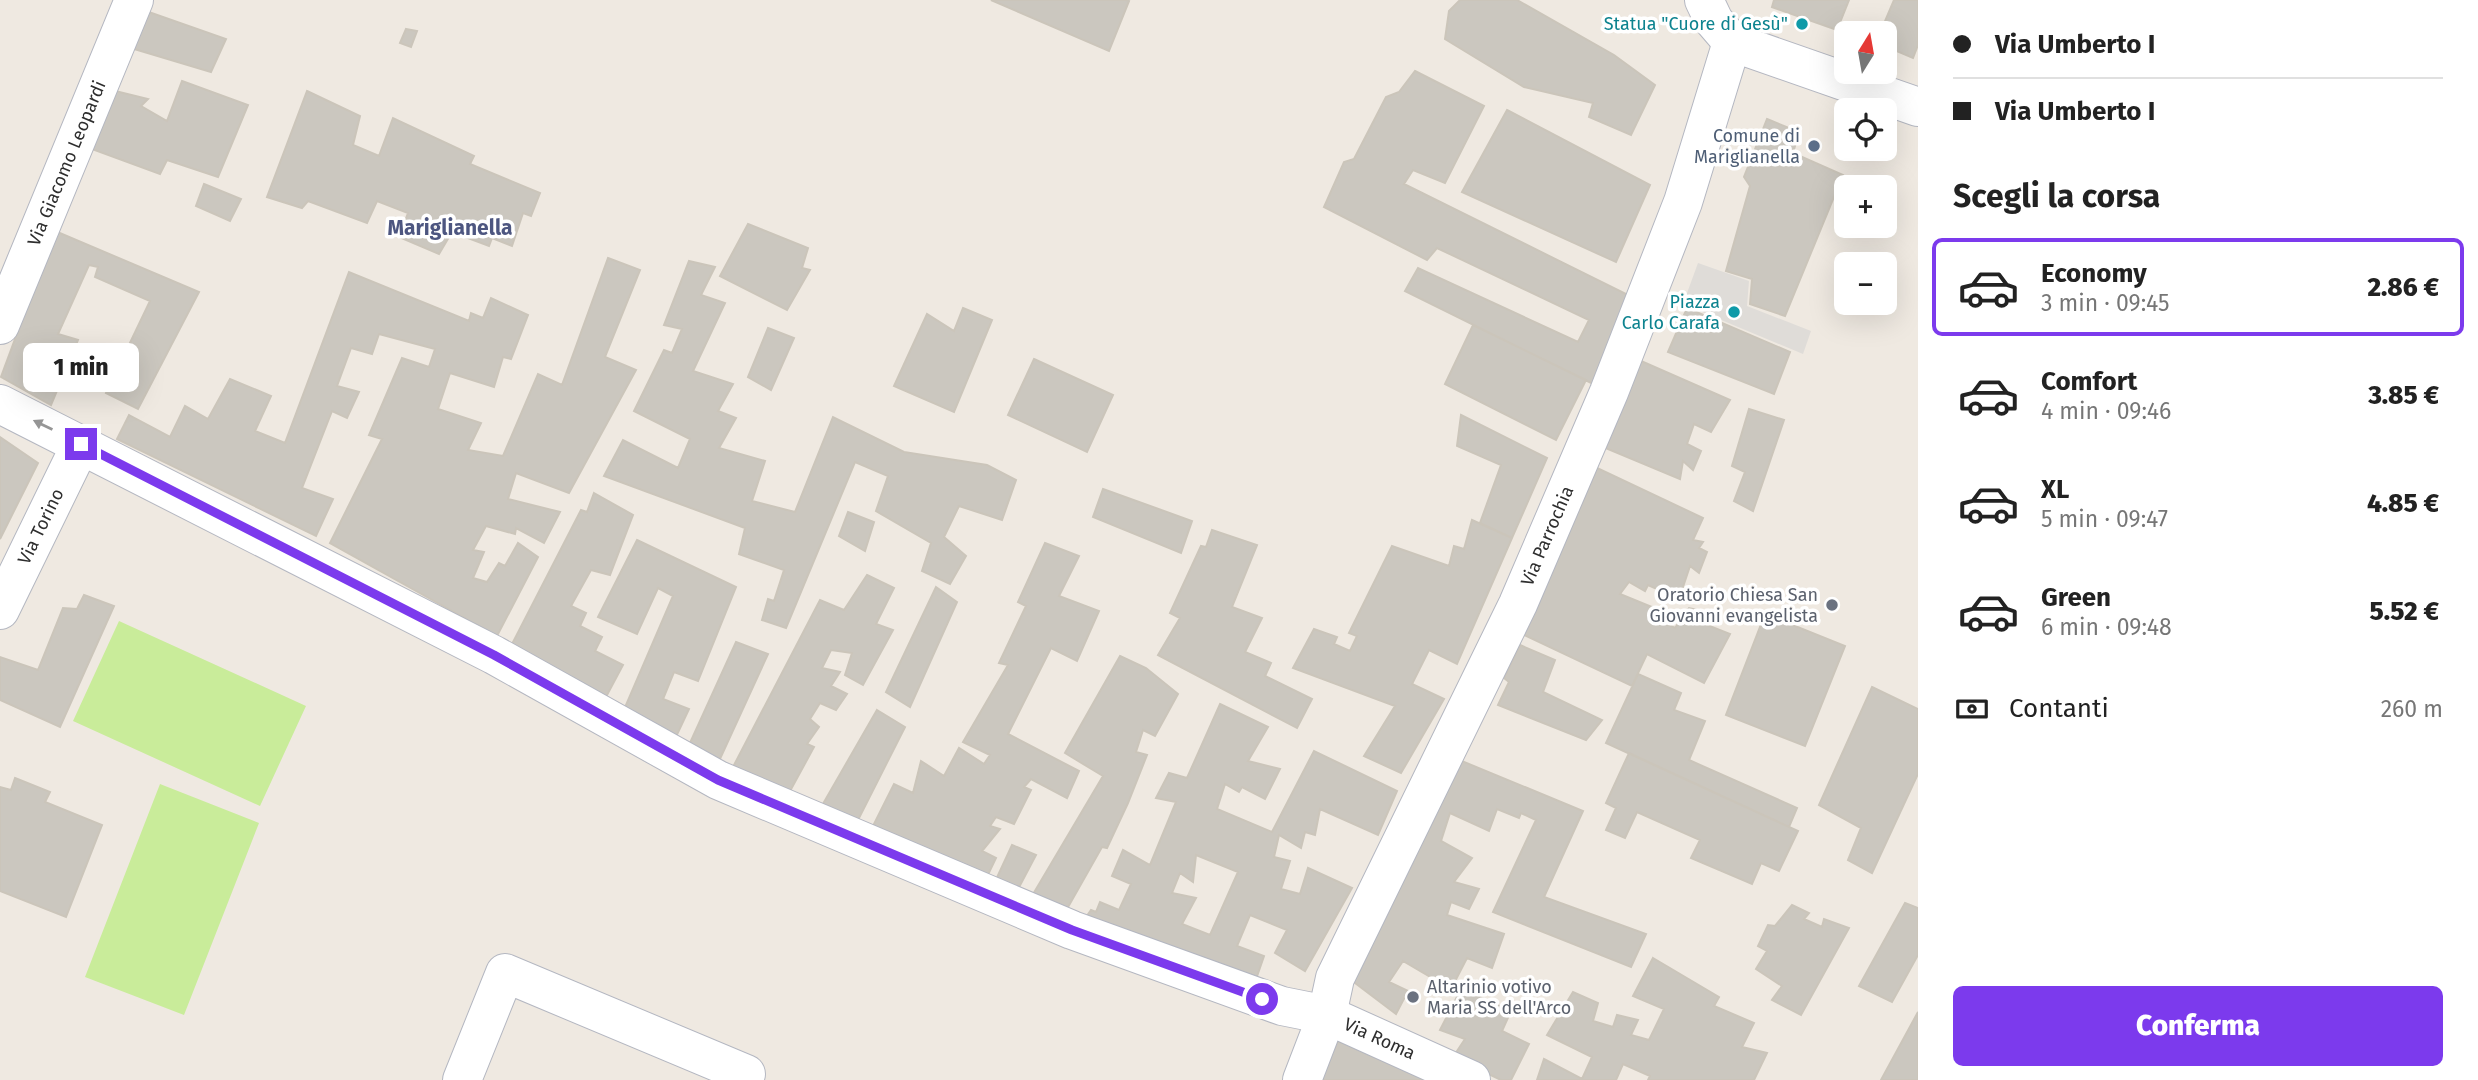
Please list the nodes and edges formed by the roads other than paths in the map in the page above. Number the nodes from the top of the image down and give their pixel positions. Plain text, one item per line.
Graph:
1 (134, 0) edge
2 (1704, 0) edge
3 (1732, 42) junction
4 (1918, 107) edge
5 (0, 325) edge
6 (0, 404) edge
7 (81, 444) junction
8 (0, 610) edge
9 (1327, 1015) junction
10 (746, 1073) dead end
11 (462, 1080) edge
12 (1302, 1080) edge
13 (1471, 1080) edge

1 - 5 street, Via Giacomo Leopardi
2 - 3 street
3 - 4 street
3 - 9 street, Via Parrochia
7 -> 6 street, Via Roma
7 - 8 street, Via Torino
7 - 9 street, Via Roma
9 - 12 street, Via Parrochia
9 - 13 street, Via Roma
10 - 11 street

